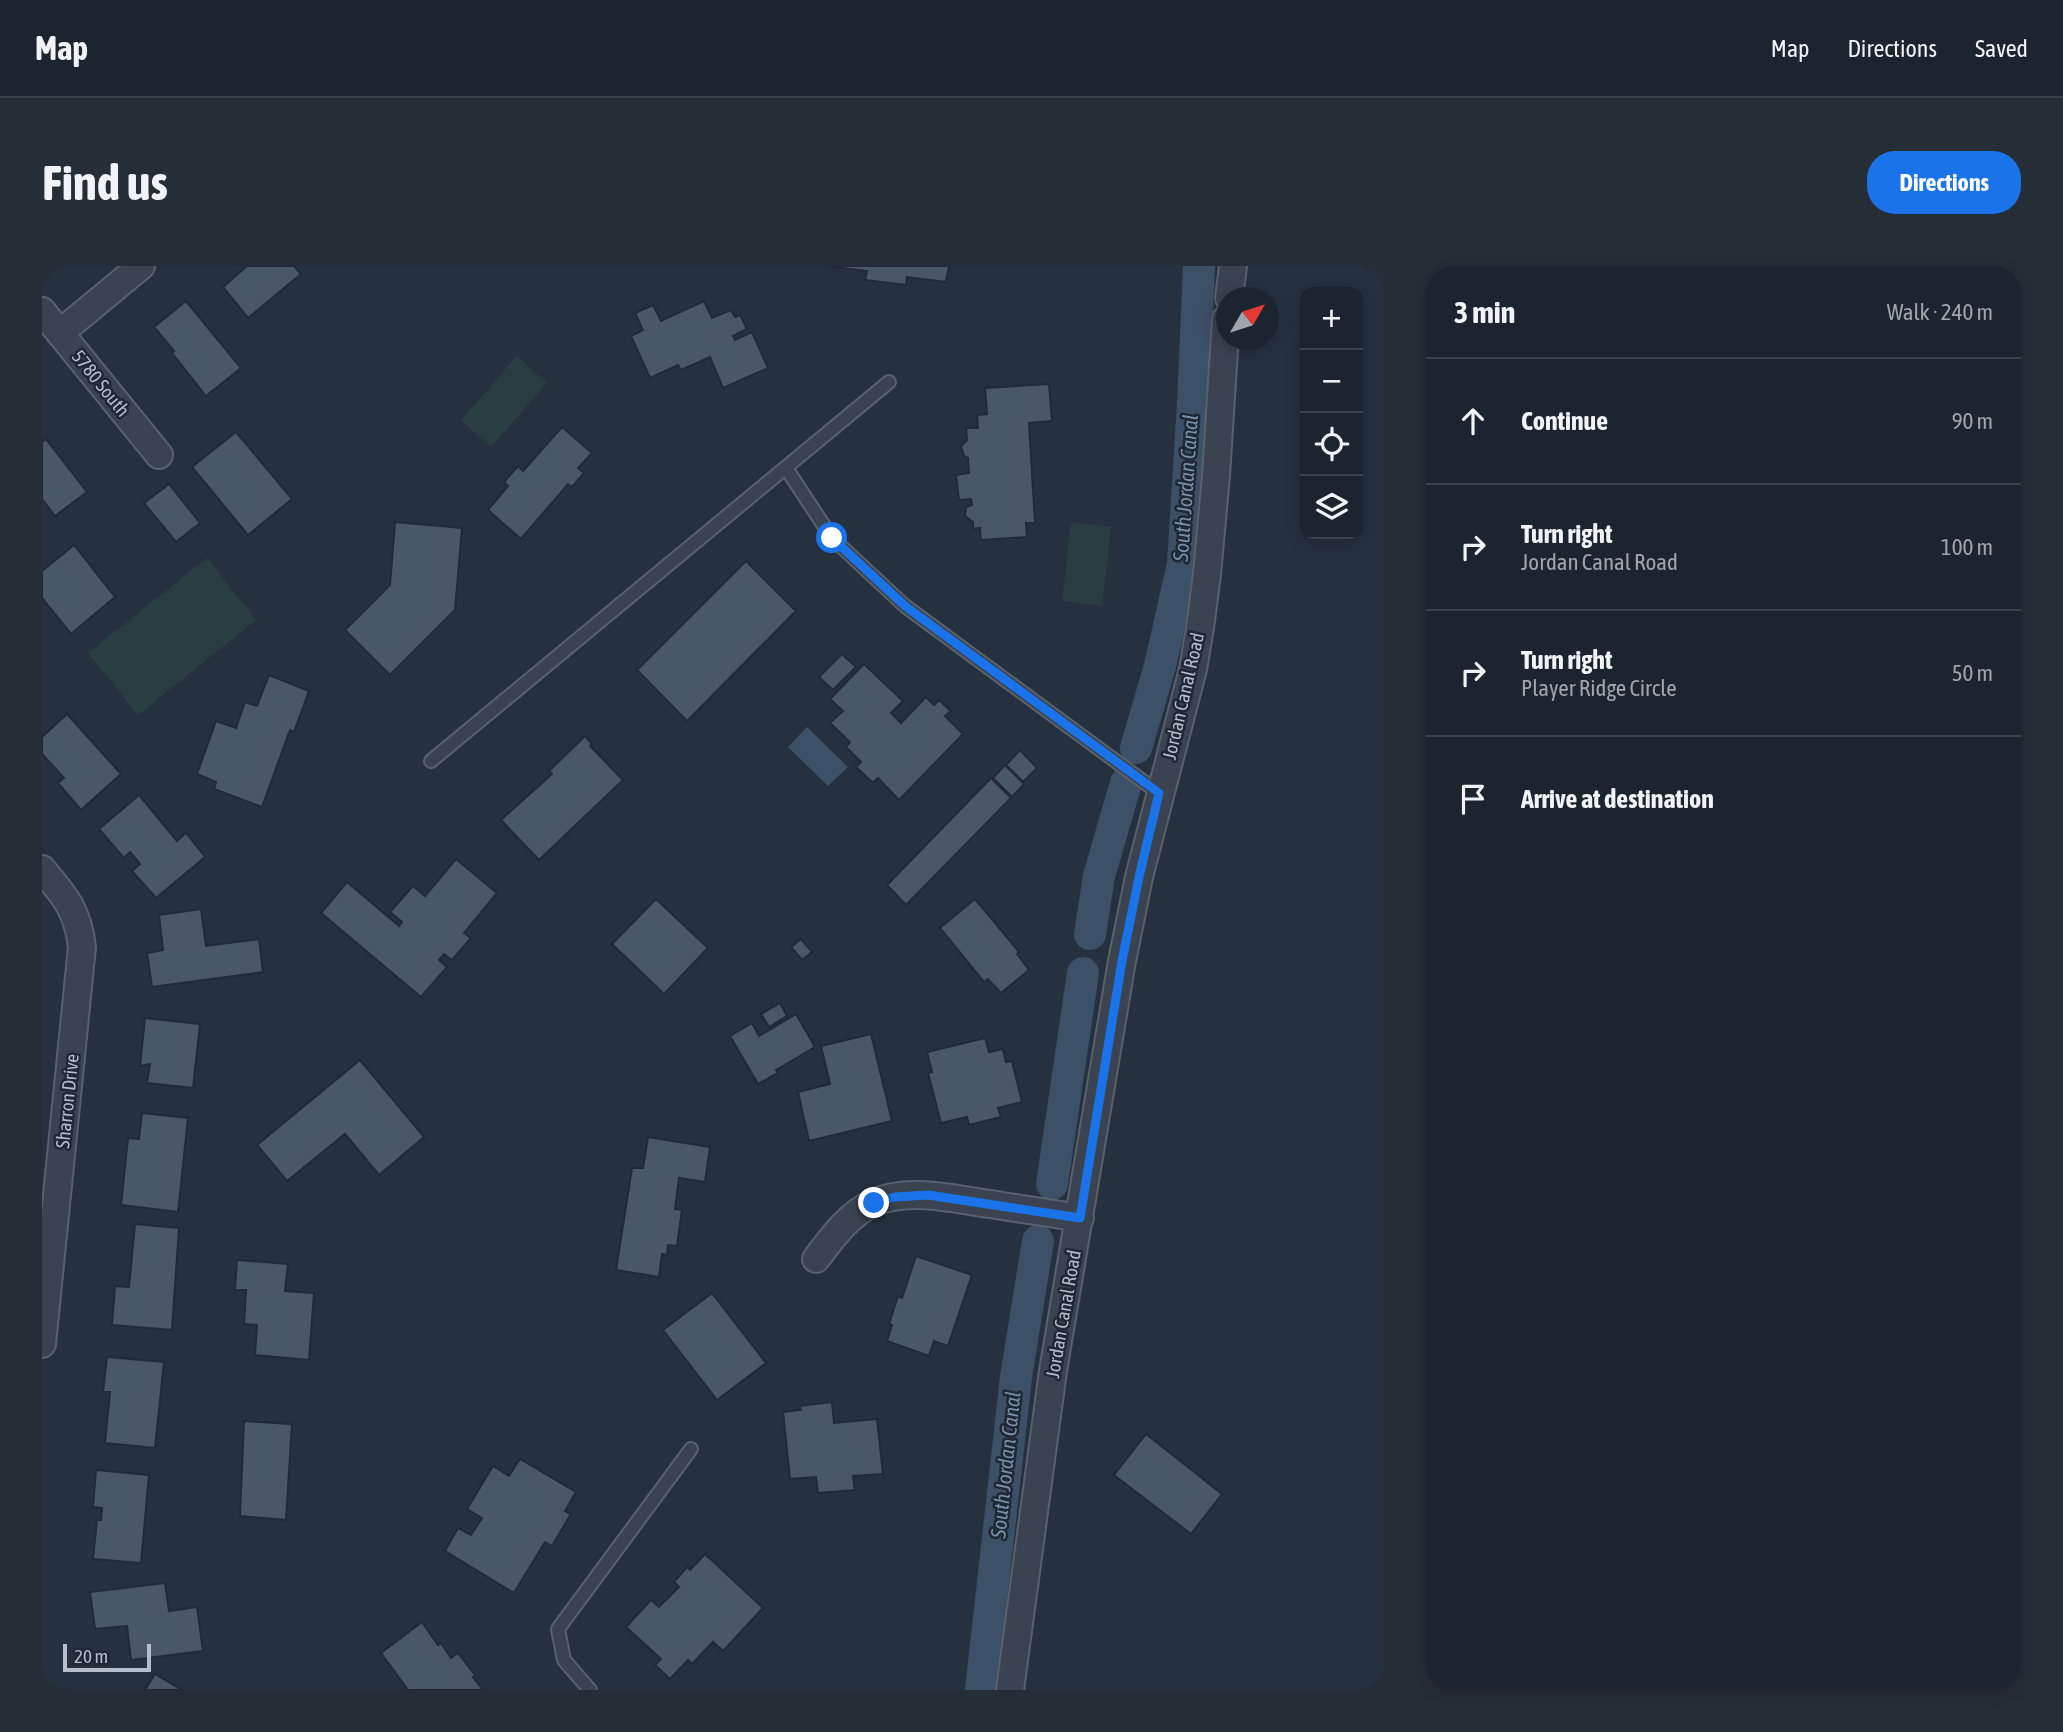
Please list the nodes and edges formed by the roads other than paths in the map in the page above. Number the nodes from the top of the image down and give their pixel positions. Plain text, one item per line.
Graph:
1 (141, 266) edge
2 (1233, 266) edge
3 (1230, 287) edge
4 (42, 311) edge
5 (60, 333) junction
6 (1225, 350) edge
7 (889, 382) dead end
8 (159, 455) dead end
9 (786, 468) junction
10 (430, 761) dead end
11 (1159, 793) junction
12 (42, 869) edge
13 (1080, 1218) junction
14 (816, 1259) dead end
15 (42, 1345) edge
16 (691, 1449) dead end
17 (590, 1690) edge
18 (1010, 1690) edge

1 - 5 street
2 - 3 street
4 - 5 street, 5780 South
5 - 8 street, 5780 South
6 - 11 street, Jordan Canal Road
7 - 9 lane
9 - 10 lane
9 - 11 lane
11 - 13 street, Jordan Canal Road
12 - 15 street, Sharron Drive
13 - 14 street
13 - 18 street, Jordan Canal Road
16 - 17 lane

